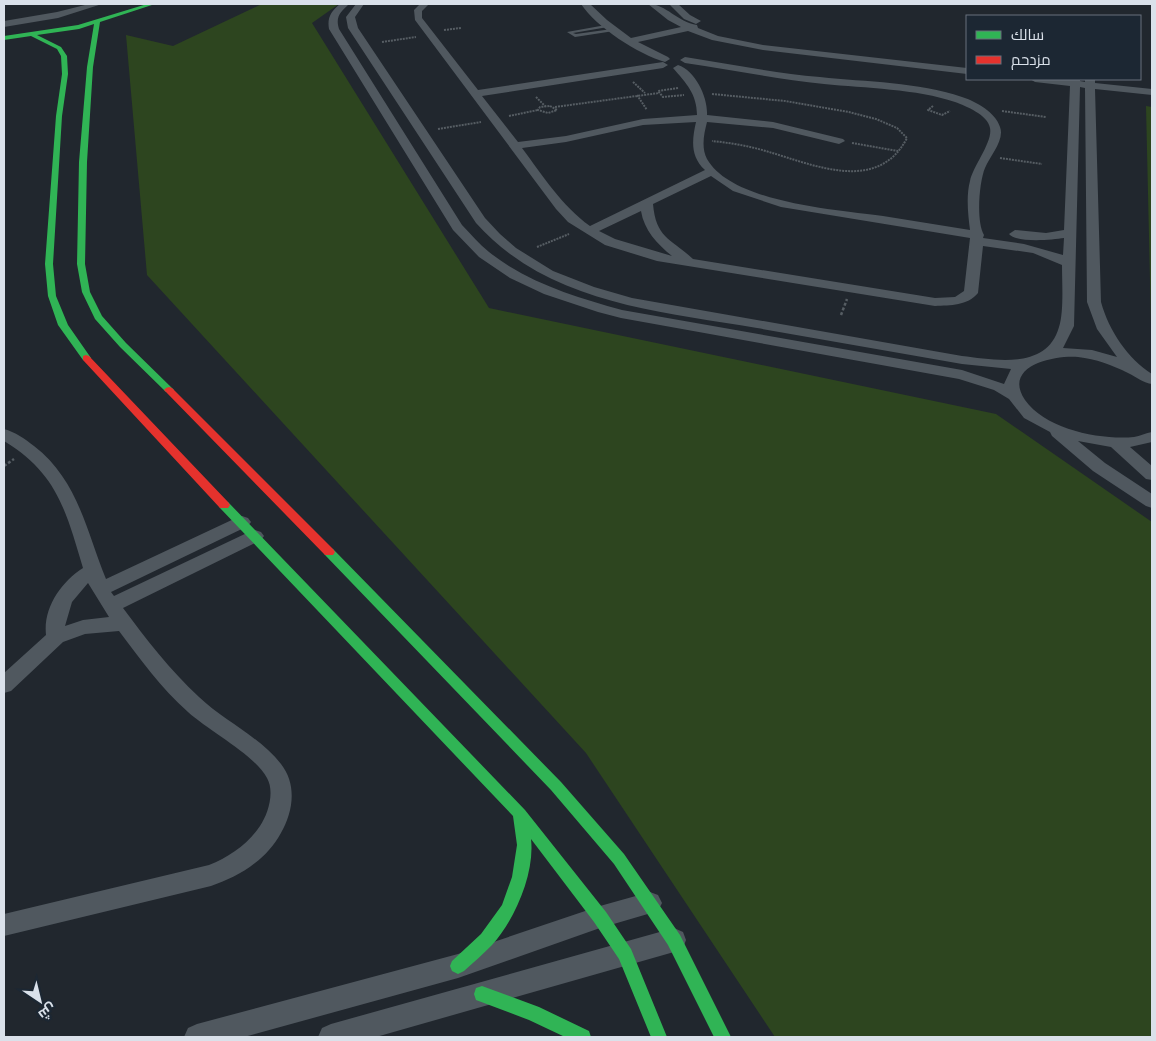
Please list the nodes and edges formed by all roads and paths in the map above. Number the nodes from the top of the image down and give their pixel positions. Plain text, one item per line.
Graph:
1 (98, 4) edge
2 (128, 4) edge
3 (152, 4) edge
4 (345, 4) edge
5 (360, 4) edge
6 (424, 4) edge
7 (584, 4) edge
8 (652, 4) edge
9 (673, 4) edge
10 (97, 22) junction
11 (679, 23) junction
12 (4, 24) edge
13 (703, 25) junction
14 (690, 28) junction
15 (612, 30) junction
16 (4, 32) edge
17 (33, 35) junction
18 (431, 36) junction
19 (4, 38) edge
20 (628, 41) junction
21 (382, 42) dead end
22 (664, 62) junction
23 (682, 64) junction
24 (966, 64) edge
25 (966, 71) edge
26 (628, 76) dead end
27 (1055, 80) edge
28 (1075, 81) edge
29 (1092, 81) edge
30 (1152, 85) edge
31 (1152, 92) edge
32 (475, 94) junction
33 (646, 94) junction
34 (699, 94) junction
35 (636, 95) junction
36 (555, 107) junction
37 (538, 110) junction
38 (983, 112) junction
39 (651, 114) dead end
40 (1046, 117) dead end
41 (702, 118) junction
42 (494, 120) junction
43 (438, 129) dead end
44 (839, 141) joint
45 (514, 146) junction
46 (899, 151) dead end
47 (985, 156) junction
48 (1042, 164) dead end
49 (712, 172) junction
50 (647, 204) junction
51 (587, 230) junction
52 (1069, 233) junction
53 (977, 235) junction
54 (537, 247) dead end
55 (692, 263) junction
56 (1069, 263) junction
57 (1051, 354) junction
58 (1023, 364) junction
59 (1137, 370) junction
60 (1152, 380) edge
61 (1015, 396) junction
62 (1050, 426) junction
63 (4, 434) edge
64 (1152, 437) edge
65 (1115, 442) junction
66 (1152, 475) edge
67 (1152, 502) edge
68 (242, 522) junction
69 (255, 536) junction
70 (101, 588) junction
71 (124, 623) junction
72 (56, 637) junction
73 (4, 685) edge
74 (520, 814) junction
75 (650, 903) junction
76 (600, 917) junction
77 (4, 925) edge
78 (674, 940) junction
79 (625, 954) junction
80 (458, 966) junction
81 (482, 994) junction
82 (197, 1037) edge
83 (331, 1037) edge
84 (583, 1037) edge
85 (659, 1037) edge
86 (723, 1037) edge

1 - 12 street
2 - 16 street
3 - 10 street
4 - 61 street
5 - 58 street
6 - 18 street
7 - 15 street
8 - 11 street
9 - 13 street
10 - 17 street
10 - 75 street
11 - 14 street
11 - 15 street
13 - 14 street
13 - 24 street
14 - 20 street
14 - 25 street
15 - 15 lane
15 - 20 street
17 - 19 street
17 - 68 street
18 - 21 path
18 - 32 street
20 - 22 street
22 - 23 street
22 - 32 street
23 - 34 street
23 - 38 street
26 - 33 path
27 - 28 street
28 - 29 street
28 - 52 street
29 - 30 street
29 - 31 street
29 - 59 street
32 - 42 street
33 - 34 path
33 - 35 path
34 - 41 street
35 - 36 path
35 - 39 path
36 - 37 path
36 - 37 path
37 - 42 path
38 - 40 path
38 - 47 street
41 - 44 street
41 - 45 street
41 - 49 street
42 - 43 path
42 - 45 street
44 - 46 path
45 - 51 street
47 - 48 path
47 - 53 street
49 - 50 street
49 - 53 street
50 - 51 street
50 - 55 street
51 - 54 path
51 - 55 street
52 - 53 street
52 - 56 street
53 - 55 street
53 - 56 street
56 - 57 street
57 - 58 street
57 - 59 street
58 - 61 street
59 - 60 street
61 - 62 street
62 - 65 street
62 - 67 street
63 - 70 street
64 - 65 street
65 - 66 street
68 - 69 street
68 - 70 street
69 - 70 street
69 - 74 street
70 - 71 street
70 - 72 street
71 - 72 street
71 - 77 street
72 - 73 street
74 - 76 street
74 - 80 street
75 - 76 street
75 - 78 street
76 - 79 street
76 - 80 street
78 - 79 street
78 - 86 street
79 - 81 street
79 - 85 street
80 - 82 street
81 - 83 street
81 - 84 street

